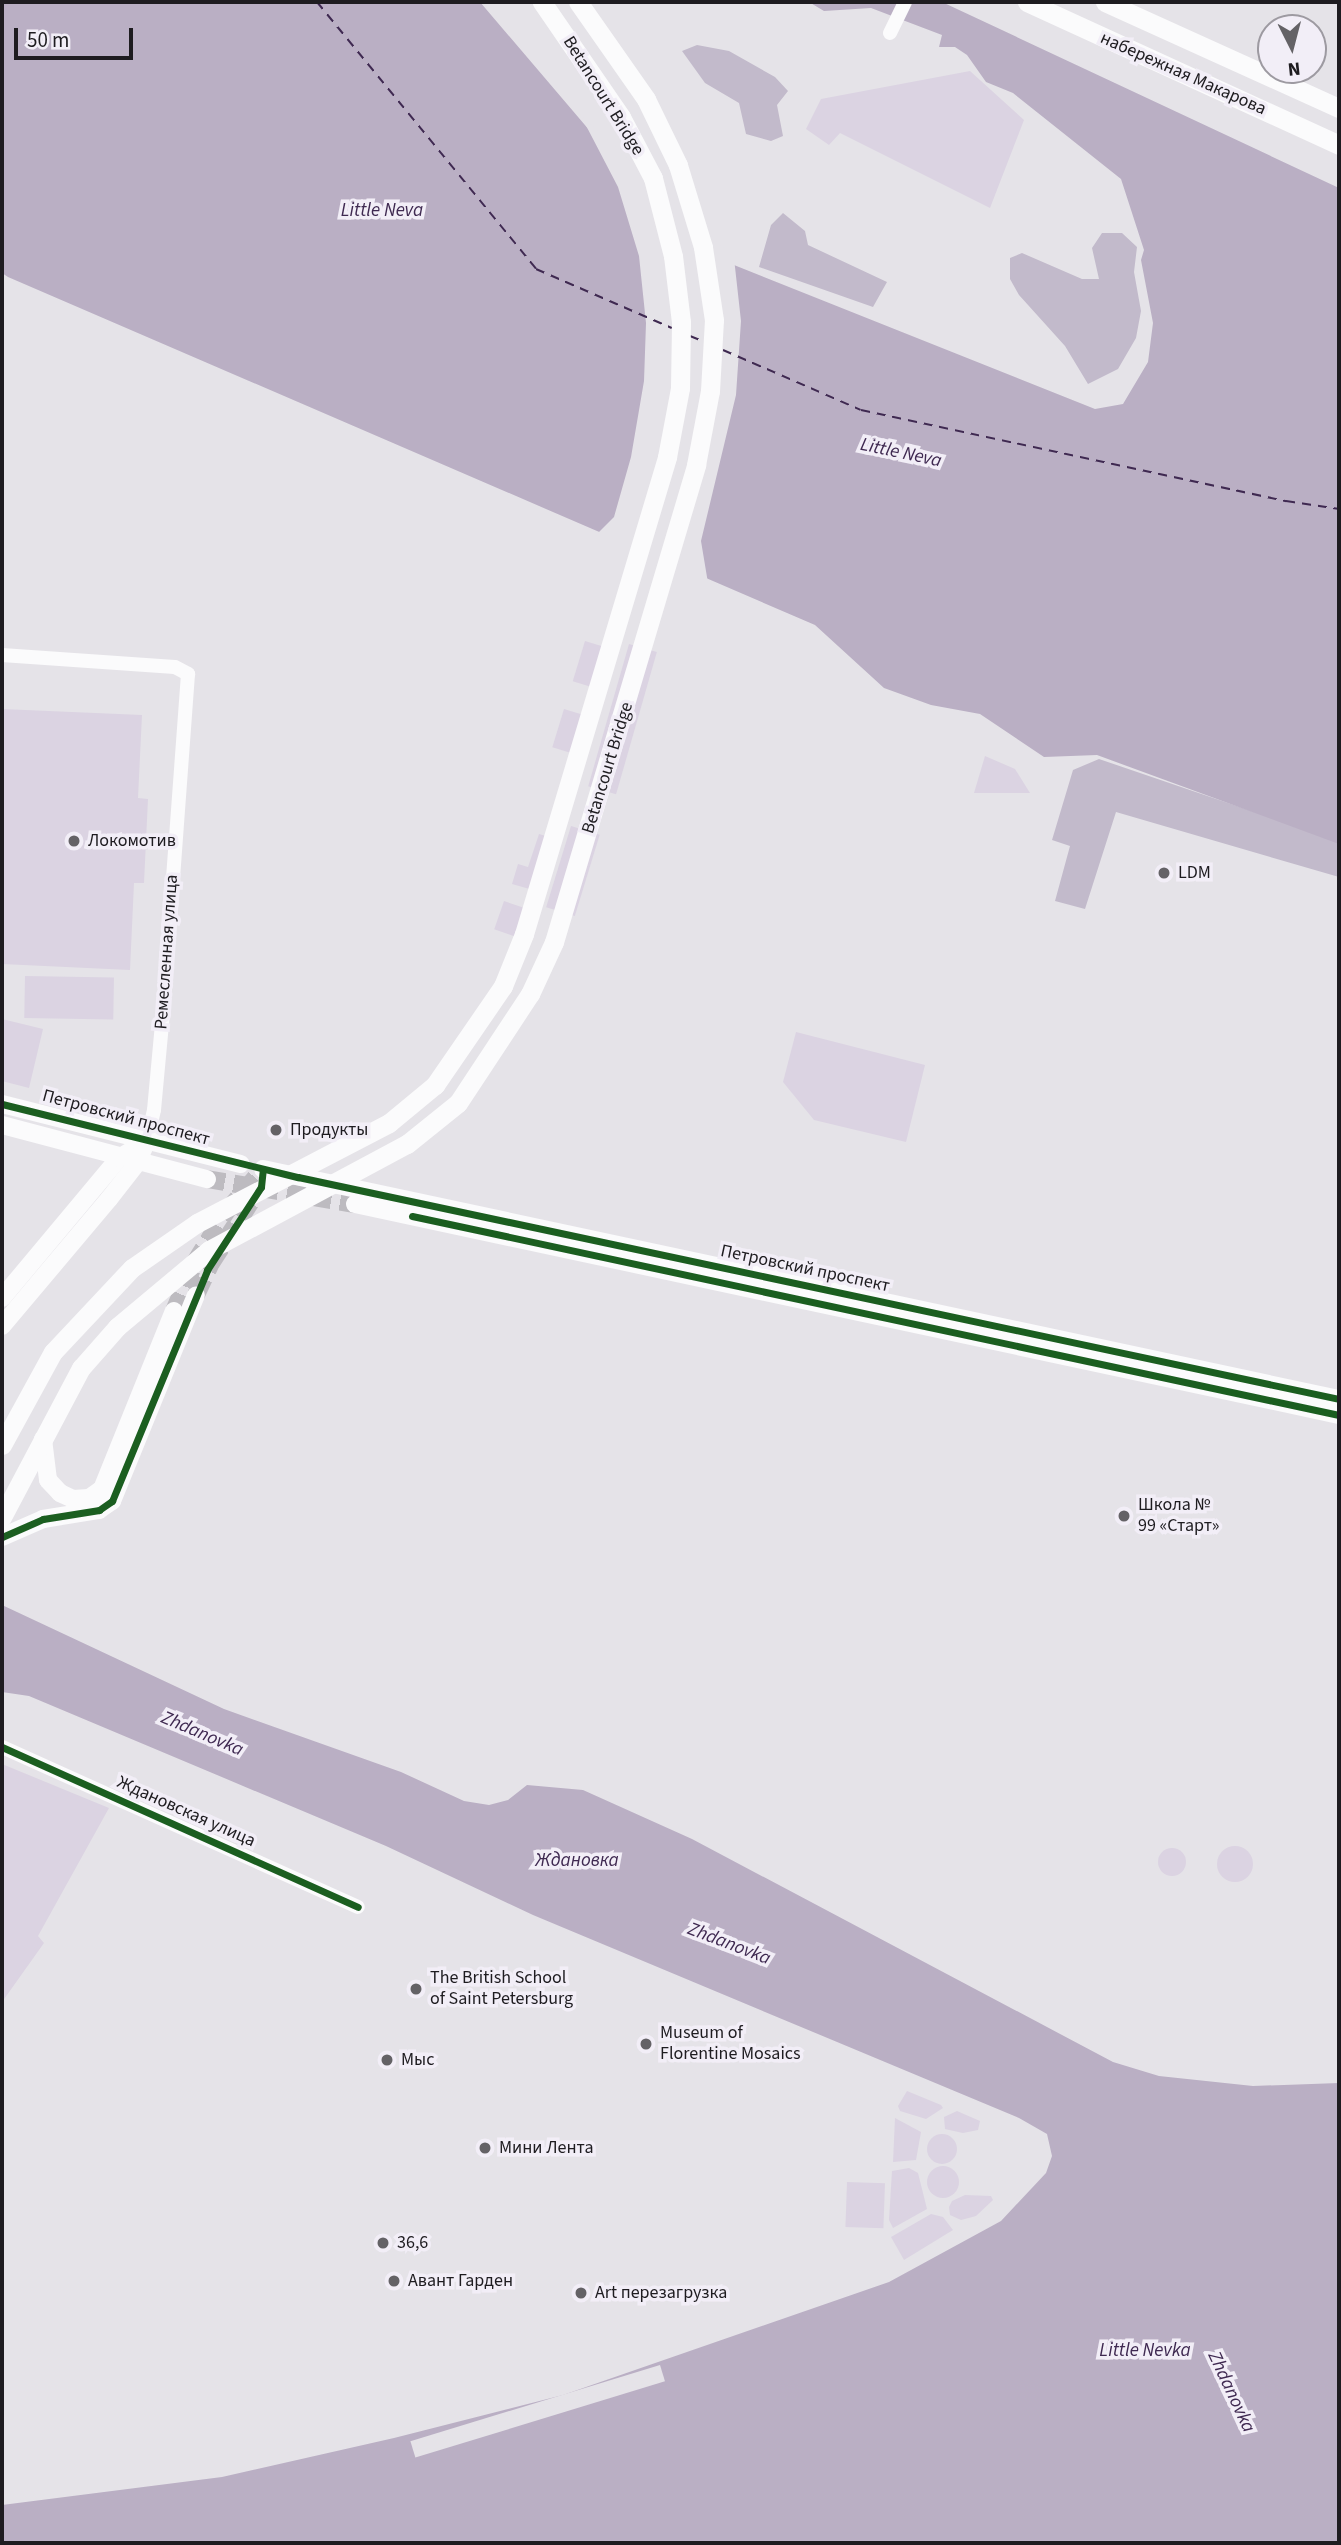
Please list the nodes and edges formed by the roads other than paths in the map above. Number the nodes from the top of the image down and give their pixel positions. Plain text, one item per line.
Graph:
1 (542, 2) edge
2 (578, 2) edge
3 (905, 2) edge
4 (1027, 2) edge
5 (1110, 4) edge
6 (890, 33) dead end
7 (1339, 108) edge
8 (1339, 145) edge
9 (2, 655) edge
10 (2, 1104) edge
11 (2, 1125) edge
12 (147, 1141) junction
13 (128, 1160) junction
14 (241, 1164) dead end
15 (263, 1169) tunnel mouth
16 (207, 1179) tunnel mouth
17 (355, 1204) tunnel mouth
18 (196, 1295) tunnel mouth
19 (2, 1298) edge
20 (174, 1311) tunnel mouth
21 (2, 1325) edge
22 (1339, 1399) edge
23 (1339, 1415) edge
24 (43, 1435) junction
25 (3, 1442) edge
26 (2, 1517) edge
27 (2, 1537) edge
28 (2, 1747) edge
29 (358, 1907) dead end

1 - 25 main road, Betancourt Bridge
2 - 24 main road, Betancourt Bridge
3 - 6 street
4 - 8 main road, набережная Макарова
5 - 7 main road, набережная Макарова
9 - 12 street, Ремесленная улица
10 - 12 street, Петровский проспект
11 - 13 street
12 - 13 street, Ремесленная улица
12 - 14 street, Петровский проспект
13 - 16 street
13 - 19 street
13 - 21 street
15 - 22 street, Петровский проспект
17 - 23 street, Петровский проспект
18 - 27 street
20 - 24 street
24 - 26 main road
28 - 29 street, Ждановская улица

